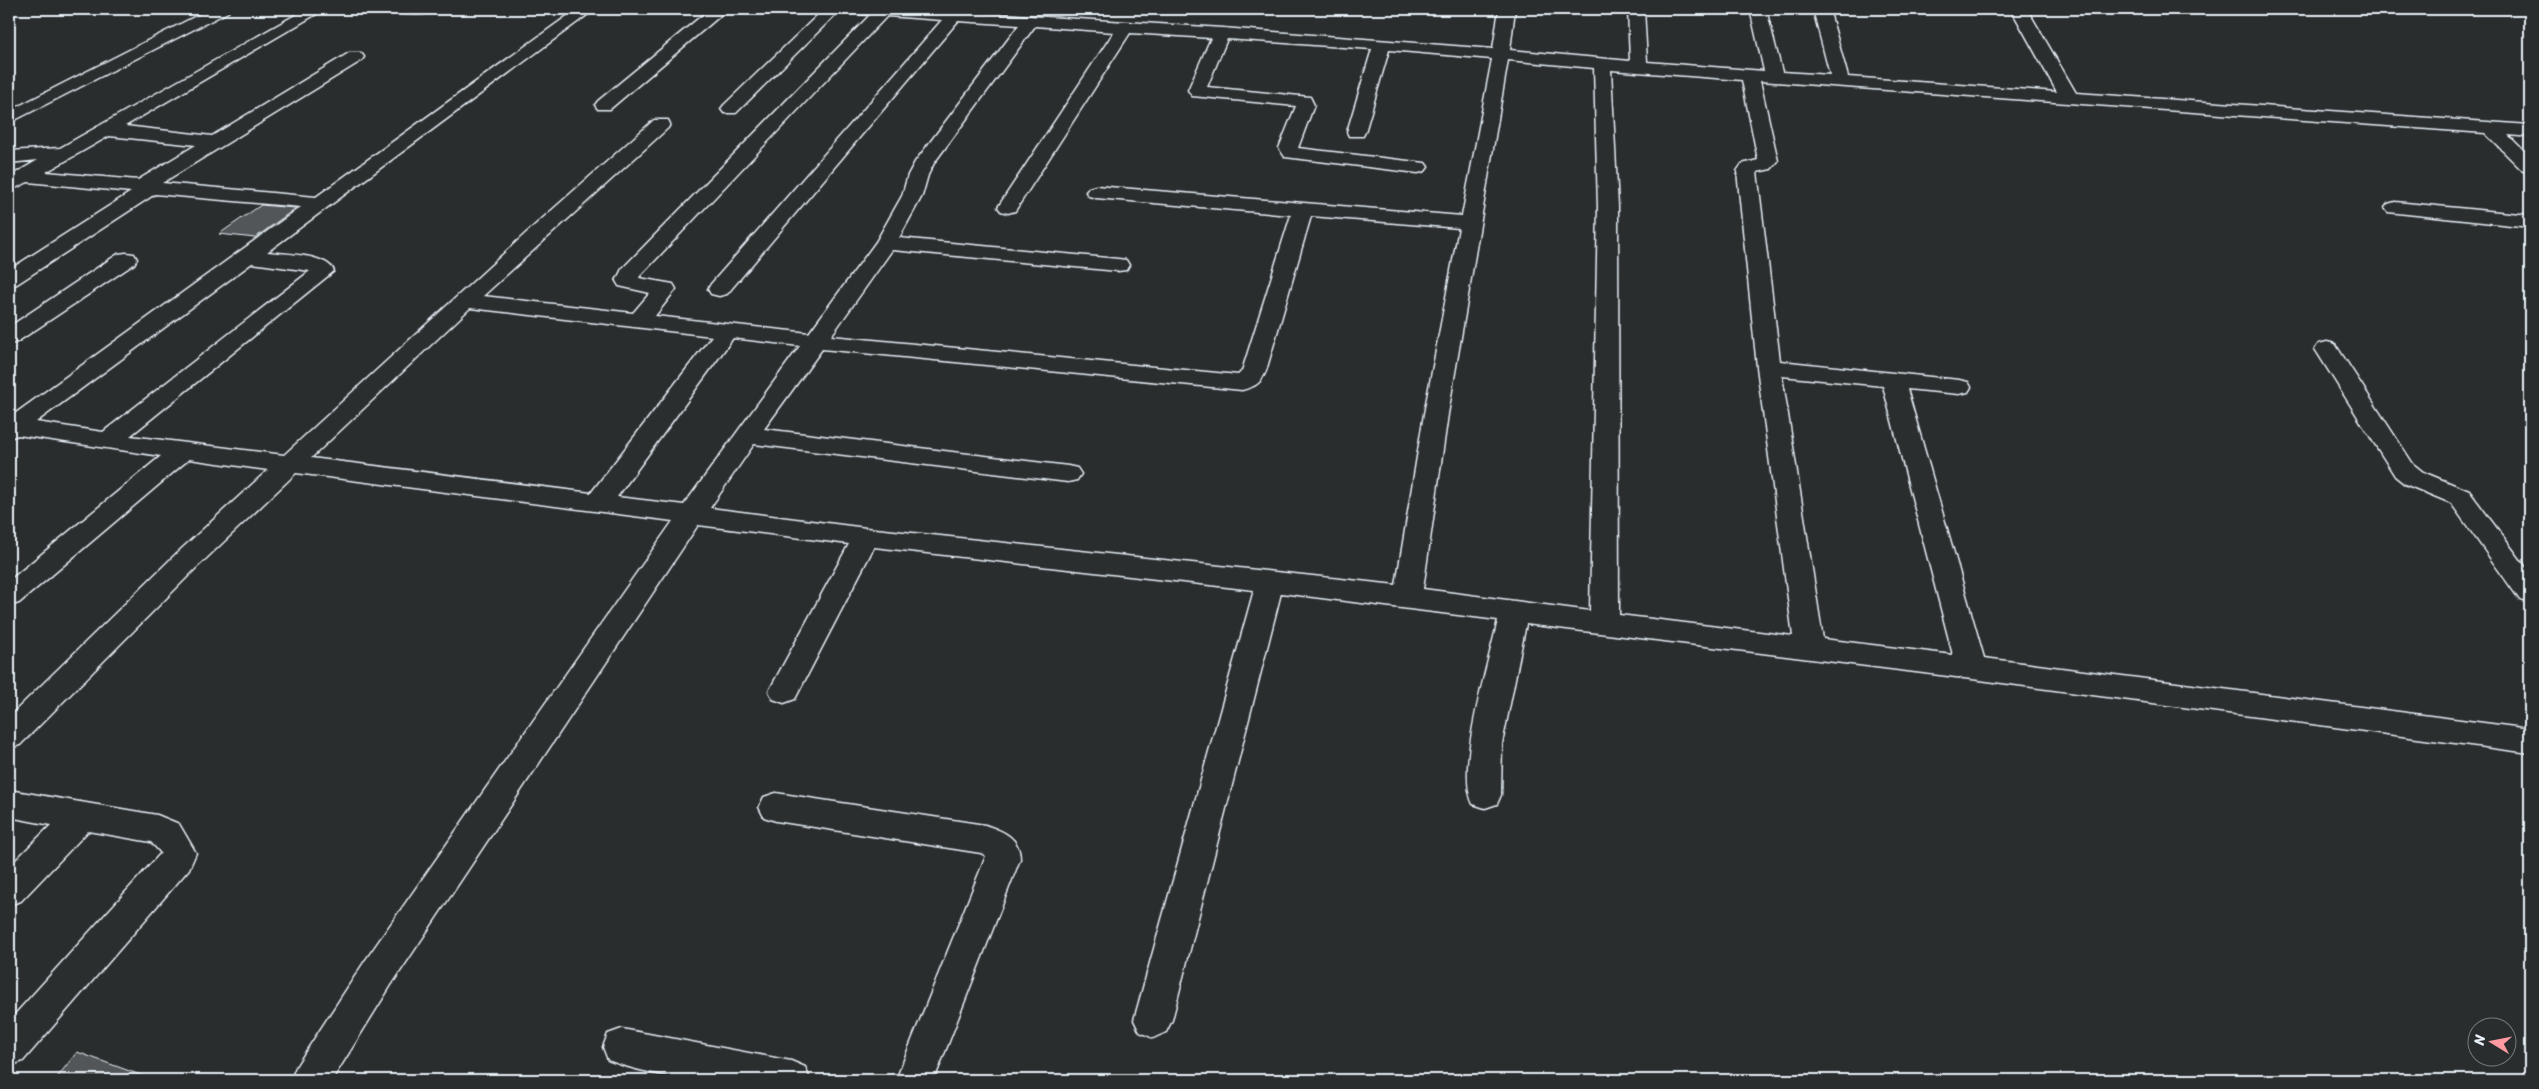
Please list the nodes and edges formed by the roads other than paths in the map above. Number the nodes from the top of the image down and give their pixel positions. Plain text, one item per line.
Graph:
1 (222, 9) edge
2 (317, 9) edge
3 (398, 9) edge
4 (432, 9) edge
5 (587, 9) edge
6 (720, 9) edge
7 (833, 9) edge
8 (851, 9) edge
9 (1073, 9) edge
10 (1507, 9) edge
11 (1636, 9) edge
12 (1758, 9) edge
13 (1821, 9) edge
14 (2019, 9) edge
15 (883, 11) junction
16 (957, 12) edge
17 (1030, 22) junction
18 (1062, 24) junction
19 (1125, 28) junction
20 (1222, 33) junction
21 (1382, 45) junction
22 (1501, 54) junction
23 (355, 57) dead end
24 (1602, 64) junction
25 (1639, 67) junction
26 (1750, 76) junction
27 (1774, 77) junction
28 (1841, 82) junction
29 (2069, 97) junction
30 (604, 106) dead end
31 (730, 109) dead end
32 (9, 118) edge
33 (661, 124) dead end
34 (2490, 128) junction
35 (106, 130) junction
36 (2530, 131) edge
37 (1356, 132) dead end
38 (216, 142) junction
39 (66, 152) junction
40 (9, 157) edge
41 (1418, 167) dead end
42 (2530, 167) edge
43 (17, 181) edge
44 (148, 186) junction
45 (1096, 192) dead end
46 (320, 203) junction
47 (1008, 207) dead end
48 (2396, 208) dead end
49 (1301, 210) junction
50 (2530, 221) edge
51 (1471, 223) junction
52 (886, 243) junction
53 (248, 256) junction
54 (126, 259) dead end
55 (1118, 265) dead end
56 (9, 279) edge
57 (720, 289) dead end
58 (467, 301) junction
59 (639, 320) junction
60 (728, 330) junction
61 (9, 337) edge
62 (817, 341) junction
63 (2327, 349) dead end
64 (1769, 368) junction
65 (1893, 380) junction
66 (1959, 387) dead end
67 (10, 427) edge
68 (748, 435) junction
69 (108, 442) junction
70 (183, 451) junction
71 (292, 465) junction
72 (1068, 474) dead end
73 (598, 503) junction
74 (693, 515) junction
75 (866, 537) junction
76 (1270, 582) junction
77 (2530, 593) edge
78 (9, 596) edge
79 (1408, 597) junction
80 (1514, 611) junction
81 (1604, 624) junction
82 (1808, 648) junction
83 (1972, 668) junction
84 (784, 691) dead end
85 (9, 736) edge
86 (2530, 741) edge
87 (1485, 795) dead end
88 (9, 804) edge
89 (776, 808) dead end
90 (82, 817) junction
91 (9, 890) edge
92 (1153, 1020) dead end
93 (622, 1047) dead end
94 (9, 1048) edge
95 (310, 1080) edge
96 (790, 1080) edge
97 (915, 1080) edge

1 - 32 street
2 - 35 street
3 - 4 street
5 - 46 street
6 - 30 street
7 - 31 street
8 - 15 street
9 - 18 street
10 - 22 street
11 - 25 street
12 - 27 street
13 - 28 street
14 - 29 street
15 - 16 street
15 - 59 street
16 - 17 street
16 - 57 street
17 - 18 street
17 - 52 street
18 - 19 street
19 - 20 street
19 - 47 street
20 - 21 street
20 - 41 street
21 - 22 street
21 - 37 street
22 - 24 street
22 - 51 street
23 - 38 street
24 - 25 street
24 - 81 street
25 - 26 street
26 - 27 street
26 - 64 street
27 - 28 street
28 - 29 street
29 - 34 street
33 - 58 street
34 - 36 street
34 - 42 street
35 - 38 street
35 - 39 street
38 - 44 street
39 - 40 street
39 - 43 street
43 - 44 street
44 - 46 street
44 - 56 street
45 - 49 street
46 - 53 street
48 - 50 street
49 - 51 street
49 - 62 street
51 - 79 street
52 - 55 street
52 - 62 street
53 - 67 street
53 - 69 street
54 - 61 street
58 - 59 street
58 - 71 street
59 - 60 street
60 - 62 street
60 - 73 street
62 - 68 street
63 - 77 street
64 - 65 street
64 - 82 street
65 - 66 street
65 - 83 street
67 - 69 street
68 - 72 street
68 - 74 street
69 - 70 street
70 - 71 street
70 - 78 street
71 - 73 street
71 - 85 street
73 - 74 street
74 - 75 street
74 - 95 street
75 - 76 street
75 - 84 street
76 - 79 street
76 - 92 street
79 - 80 street
80 - 81 street
80 - 87 street
81 - 82 street
82 - 83 street
83 - 86 street
88 - 90 street
89 - 97 street
90 - 91 street
90 - 94 street
93 - 96 street

